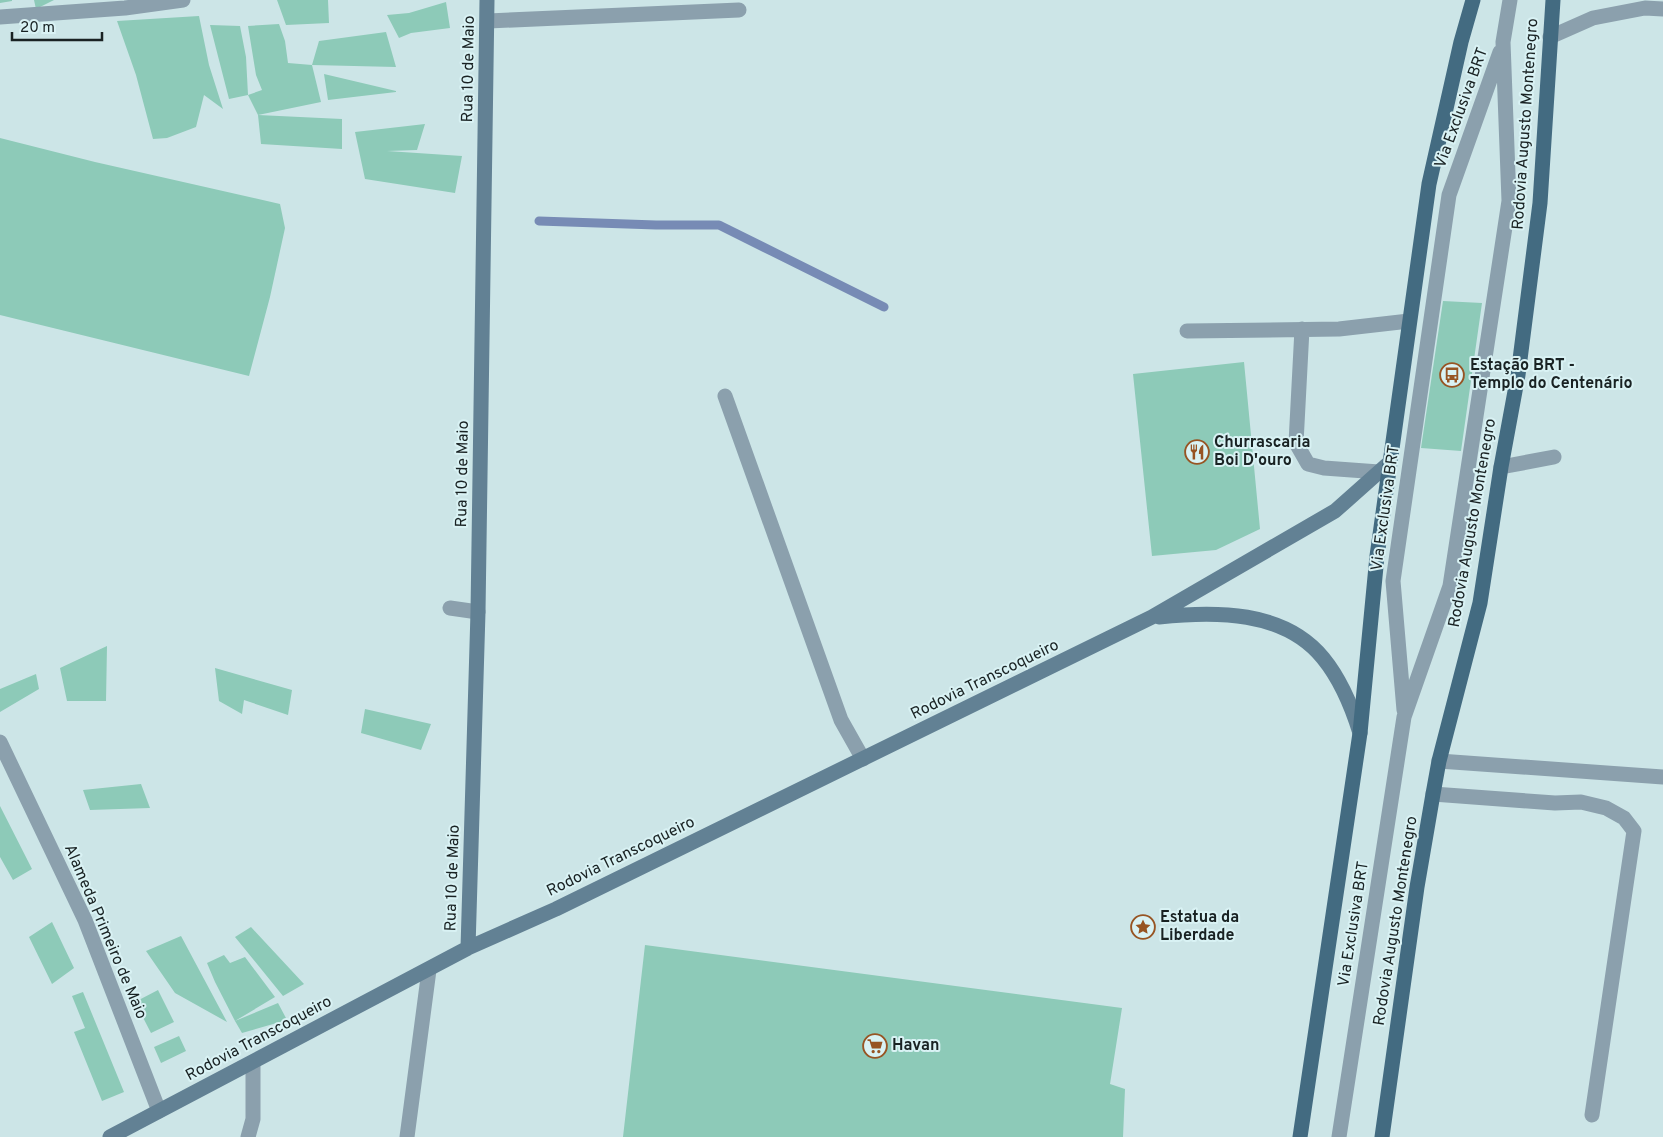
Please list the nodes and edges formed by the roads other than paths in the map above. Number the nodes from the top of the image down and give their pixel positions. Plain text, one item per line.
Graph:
1 (183, 0) edge
2 (487, 0) edge
3 (1473, 0) edge
4 (1510, 0) edge
5 (1553, 0) edge
6 (1663, 8) edge
7 (739, 10) dead end
8 (0, 17) edge
9 (488, 21) junction
10 (1550, 37) junction
11 (1503, 42) junction
12 (1410, 321) junction
13 (1302, 329) junction
14 (1187, 331) dead end
15 (725, 396) dead end
16 (1554, 457) dead end
17 (1501, 467) junction
18 (1384, 468) junction
19 (450, 608) dead end
20 (478, 612) junction
21 (1152, 617) junction
22 (1404, 717) junction
23 (1360, 734) junction
24 (0, 742) edge
25 (862, 759) junction
26 (4, 760) edge
27 (1439, 761) junction
28 (1663, 777) edge
29 (1433, 794) junction
30 (468, 948) junction
31 (429, 970) junction
32 (254, 1062) junction
33 (159, 1111) junction
34 (1592, 1115) dead end
35 (110, 1137) edge
36 (248, 1137) edge
37 (407, 1137) edge
38 (1300, 1137) edge
39 (1339, 1137) edge
40 (1382, 1137) edge

1 - 8 street
2 - 9 main road, Rua 10 de Maio
3 - 12 main road
4 - 11 street
5 - 10 main road, Rodovia Augusto Montenegro
6 - 10 street
7 - 9 street
9 - 20 main road, Rua 10 de Maio
10 - 17 main road, Rodovia Augusto Montenegro
11 - 22 street, Via Exclusiva BRT
11 - 22 street, Via Exclusiva BRT
12 - 13 street
12 - 18 main road
13 - 14 street
13 - 18 street
15 - 25 street
16 - 17 street
17 - 27 main road, Rodovia Augusto Montenegro
18 - 21 main road, Rodovia Transcoqueiro
18 - 23 main road
19 - 20 street
20 - 30 main road, Rua 10 de Maio
21 - 23 main road, Rodovia Transcoqueiro
21 - 25 main road, Rodovia Transcoqueiro
22 - 39 street, Via Exclusiva BRT
23 - 38 main road
24 - 26 street, Alameda Primeiro de Maio
25 - 30 main road, Rodovia Transcoqueiro
26 - 33 street, Alameda Primeiro de Maio
27 - 28 street
27 - 29 main road, Rodovia Augusto Montenegro
29 - 34 street
29 - 40 main road, Rodovia Augusto Montenegro
30 - 31 main road, Rodovia Transcoqueiro
31 - 32 main road, Rodovia Transcoqueiro
31 - 37 street
32 - 33 main road, Rodovia Transcoqueiro
32 - 36 street
33 - 35 main road, Rodovia Transcoqueiro

